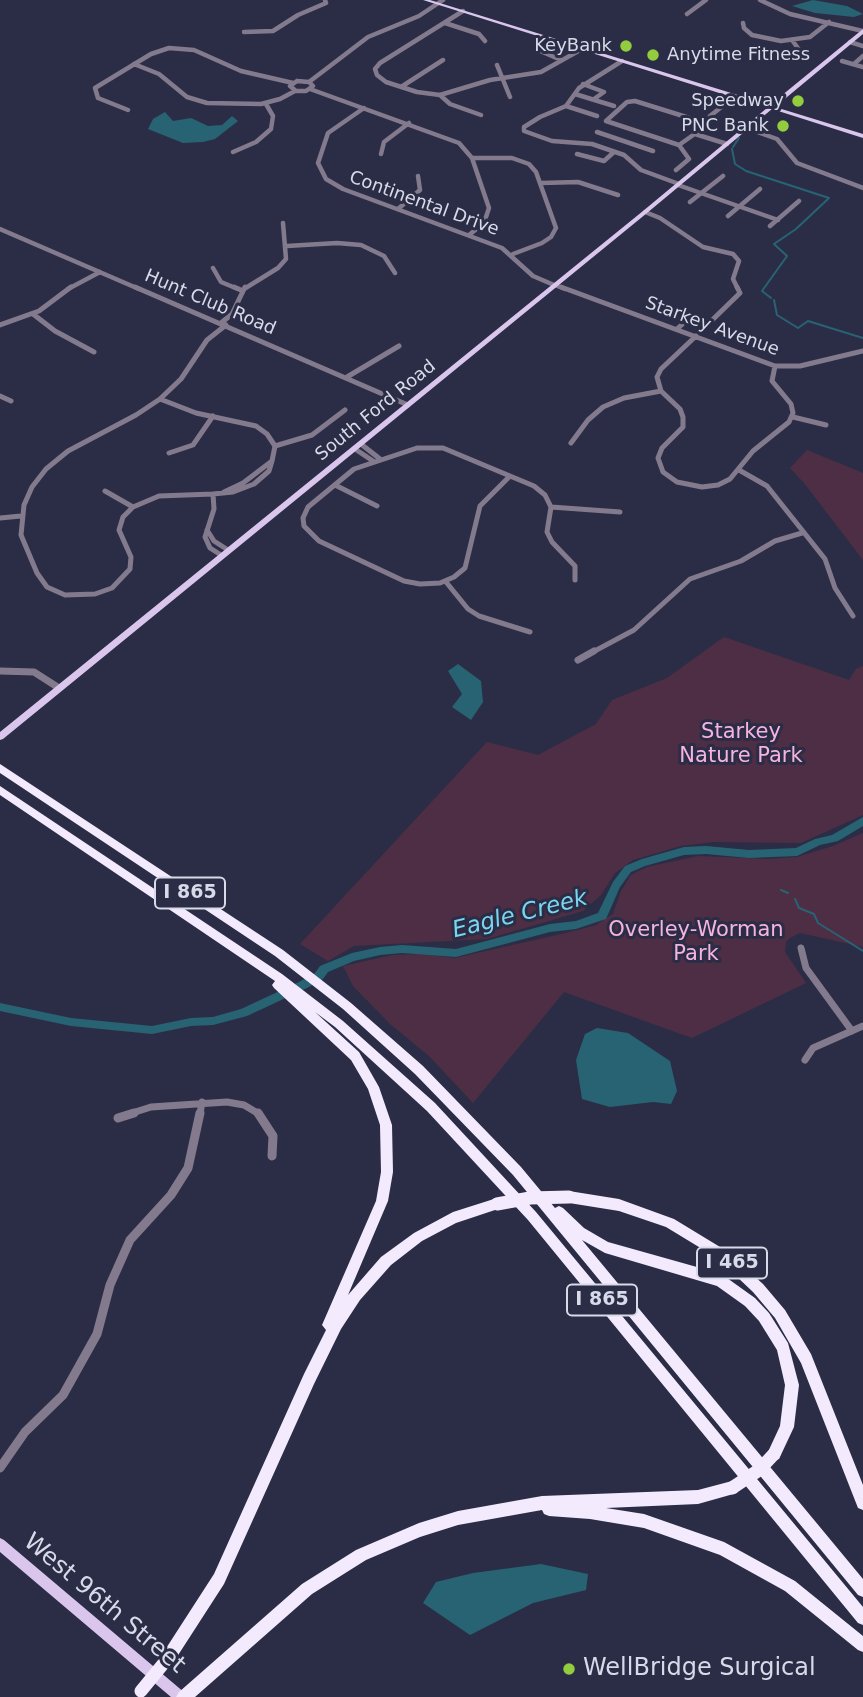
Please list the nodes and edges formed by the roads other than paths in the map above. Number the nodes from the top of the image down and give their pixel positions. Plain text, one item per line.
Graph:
1 (325, 0) edge
2 (425, 0) edge
3 (706, 0) edge
4 (760, 0) edge
5 (440, 2) edge
6 (463, 11) junction
7 (687, 14) dead end
8 (829, 22) junction
9 (445, 23) junction
10 (743, 23) dead end
11 (244, 32) dead end
12 (863, 32) edge
13 (792, 40) junction
14 (485, 41) dead end
15 (851, 42) junction
16 (863, 45) edge
17 (582, 49) junction
18 (538, 50) dead end
19 (800, 51) dead end
20 (863, 56) edge
21 (443, 60) dead end
22 (561, 60) junction
23 (622, 61) junction
24 (842, 61) dead end
25 (134, 64) junction
26 (854, 64) junction
27 (496, 65) dead end
28 (863, 67) edge
29 (502, 78) junction
30 (309, 82) junction
31 (293, 83) junction
32 (583, 84) junction
33 (401, 87) junction
34 (310, 89) junction
35 (295, 90) junction
36 (575, 94) junction
37 (440, 95) junction
38 (510, 97) dead end
39 (734, 97) junction
40 (594, 99) junction
41 (266, 103) junction
42 (566, 106) junction
43 (614, 106) dead end
44 (364, 108) junction
45 (771, 108) junction
46 (128, 110) dead end
47 (481, 115) dead end
48 (597, 116) dead end
49 (710, 117) dead end
50 (409, 123) junction
51 (746, 128) junction
52 (597, 132) dead end
53 (696, 133) junction
54 (863, 136) edge
55 (622, 140) junction
56 (728, 144) junction
57 (679, 145) junction
58 (612, 151) junction
59 (653, 151) dead end
60 (233, 152) dead end
61 (381, 154) dead end
62 (577, 154) dead end
63 (472, 158) junction
64 (676, 170) dead end
65 (418, 176) dead end
66 (723, 176) dead end
67 (541, 183) junction
68 (679, 185) junction
69 (863, 188) edge
70 (760, 189) dead end
71 (702, 193) junction
72 (618, 195) dead end
73 (799, 201) dead end
74 (690, 202) dead end
75 (740, 206) junction
76 (398, 209) junction
77 (645, 212) junction
78 (728, 216) dead end
79 (778, 220) junction
80 (283, 223) dead end
81 (770, 226) dead end
82 (0, 229) edge
83 (469, 235) junction
84 (287, 246) junction
85 (513, 254) junction
86 (213, 268) dead end
87 (100, 272) junction
88 (395, 273) dead end
89 (556, 284) junction
90 (241, 290) junction
91 (33, 314) junction
92 (224, 324) junction
93 (708, 324) junction
94 (0, 325) edge
95 (703, 329) dead end
96 (677, 330) junction
97 (696, 336) junction
98 (399, 346) dead end
99 (863, 351) edge
100 (94, 352) dead end
101 (775, 366) junction
102 (348, 377) junction
103 (661, 391) junction
104 (0, 396) edge
105 (160, 399) junction
106 (10, 401) dead end
107 (408, 405) junction
108 (345, 410) dead end
109 (213, 416) junction
110 (793, 417) junction
111 (826, 425) dead end
112 (424, 439) dead end
113 (572, 443) dead end
114 (275, 446) junction
115 (358, 447) junction
116 (424, 447) junction
117 (169, 453) dead end
118 (377, 460) junction
119 (739, 470) junction
120 (510, 476) junction
121 (335, 485) junction
122 (105, 491) dead end
123 (213, 494) junction
124 (377, 506) dead end
125 (133, 507) junction
126 (551, 507) junction
127 (620, 512) dead end
128 (21, 516) junction
129 (0, 518) edge
130 (207, 530) junction
131 (802, 533) junction
132 (228, 550) junction
133 (221, 555) junction
134 (575, 580) dead end
135 (446, 582) junction
136 (853, 616) dead end
137 (530, 632) dead end
138 (578, 660) dead end
139 (0, 671) edge
140 (59, 688) junction
141 (0, 737) edge
142 (0, 768) edge
143 (0, 790) edge
144 (801, 948) dead end
145 (312, 1008) junction
146 (863, 1026) edge
147 (852, 1031) junction
148 (805, 1059) dead end
149 (202, 1102) junction
150 (118, 1118) dead end
151 (272, 1156) dead end
152 (517, 1171) junction
153 (309, 1379) junction
154 (0, 1468) edge
155 (863, 1503) edge
156 (493, 1512) junction
157 (0, 1544) edge
158 (863, 1590) edge
159 (863, 1618) edge
160 (863, 1645) edge
161 (139, 1694) edge
162 (183, 1697) edge

1 - 11 street
2 - 5 main road
3 - 7 street
4 - 8 street
5 - 6 main road
5 - 30 street
6 - 9 street
6 - 17 main road
8 - 12 street
8 - 13 street
9 - 14 street
9 - 33 street
10 - 13 street
12 - 15 main road, South Ford Road
13 - 19 street
15 - 16 street
15 - 45 main road, South Ford Road
17 - 22 street
17 - 23 main road
18 - 22 street
20 - 26 street
21 - 33 street
22 - 29 street
23 - 32 street
23 - 39 main road
24 - 26 street
25 - 31 street
25 - 41 street
25 - 46 street
26 - 28 street
27 - 29 street
29 - 37 street
29 - 38 street
30 - 31 street
30 - 34 street
31 - 35 street
32 - 36 street
32 - 40 street
33 - 37 street
34 - 35 street
34 - 44 street
35 - 41 street
36 - 40 street
36 - 42 street
37 - 47 street
39 - 45 main road
39 - 49 street
40 - 43 street
41 - 60 street
42 - 48 street
42 - 58 street
44 - 50 street
44 - 76 street, Continental Drive
45 - 51 main road, South Ford Road
45 - 54 main road
50 - 61 street
50 - 63 street
51 - 56 main road, South Ford Road
51 - 69 street
52 - 55 street
53 - 56 street
53 - 57 street
53 - 57 street
55 - 58 street
55 - 59 street
56 - 68 main road, South Ford Road
57 - 64 street
58 - 62 street
58 - 68 street
63 - 67 street
63 - 83 street
65 - 76 street
66 - 71 street
67 - 72 street
67 - 85 street
68 - 71 street
68 - 77 main road, South Ford Road
70 - 75 street
71 - 74 street
71 - 75 street
73 - 79 street
75 - 78 street
75 - 79 street
76 - 83 street, Continental Drive
77 - 89 main road, South Ford Road
77 - 93 street
79 - 81 street
80 - 84 street
82 - 87 street, Hunt Club Road
83 - 85 street, Continental Drive
84 - 88 street
84 - 90 street
85 - 89 street, Continental Drive
86 - 90 street
87 - 91 street
87 - 92 street, Hunt Club Road
89 - 96 street, Starkey Avenue
89 - 107 main road, South Ford Road
90 - 92 street
91 - 94 street
91 - 100 street
92 - 102 street, Hunt Club Road
92 - 105 street
93 - 95 street
93 - 96 street
96 - 97 street, Starkey Avenue
97 - 101 street, Starkey Avenue
97 - 103 street
98 - 102 street
99 - 101 street, Starkey Avenue
101 - 110 street
102 - 107 street, Hunt Club Road
103 - 113 street
103 - 119 street
104 - 106 street
105 - 109 street
105 - 128 street
107 - 115 main road, South Ford Road
108 - 114 street
109 - 114 street
109 - 117 street
110 - 111 street
110 - 119 street
112 - 116 street
114 - 123 street
115 - 118 street
115 - 132 main road, South Ford Road
116 - 118 street
116 - 120 street
118 - 121 street
119 - 131 street
120 - 126 street
120 - 135 street
121 - 124 street
121 - 135 street
122 - 125 street
123 - 125 street
123 - 130 street
125 - 128 street
126 - 127 street
126 - 134 street
128 - 129 street
130 - 132 street
130 - 133 street
131 - 136 street
131 - 138 street
132 - 133 main road, South Ford Road
133 - 140 main road, South Ford Road
135 - 137 street
139 - 140 street
140 - 141 main road, South Ford Road
142 - 152 highway, I 865
143 - 145 highway, I 865
144 - 147 street
145 - 153 highway
145 - 159 highway, I 865
146 - 147 street
147 - 148 street
149 - 150 street
149 - 151 street
149 - 154 street
152 - 156 highway, bridge
152 - 158 highway, I 865
153 - 155 highway, I 465, bridge
153 - 161 highway, I 465, bridge
156 - 160 highway
156 - 162 highway
157 - 162 main road, West 96th Street

